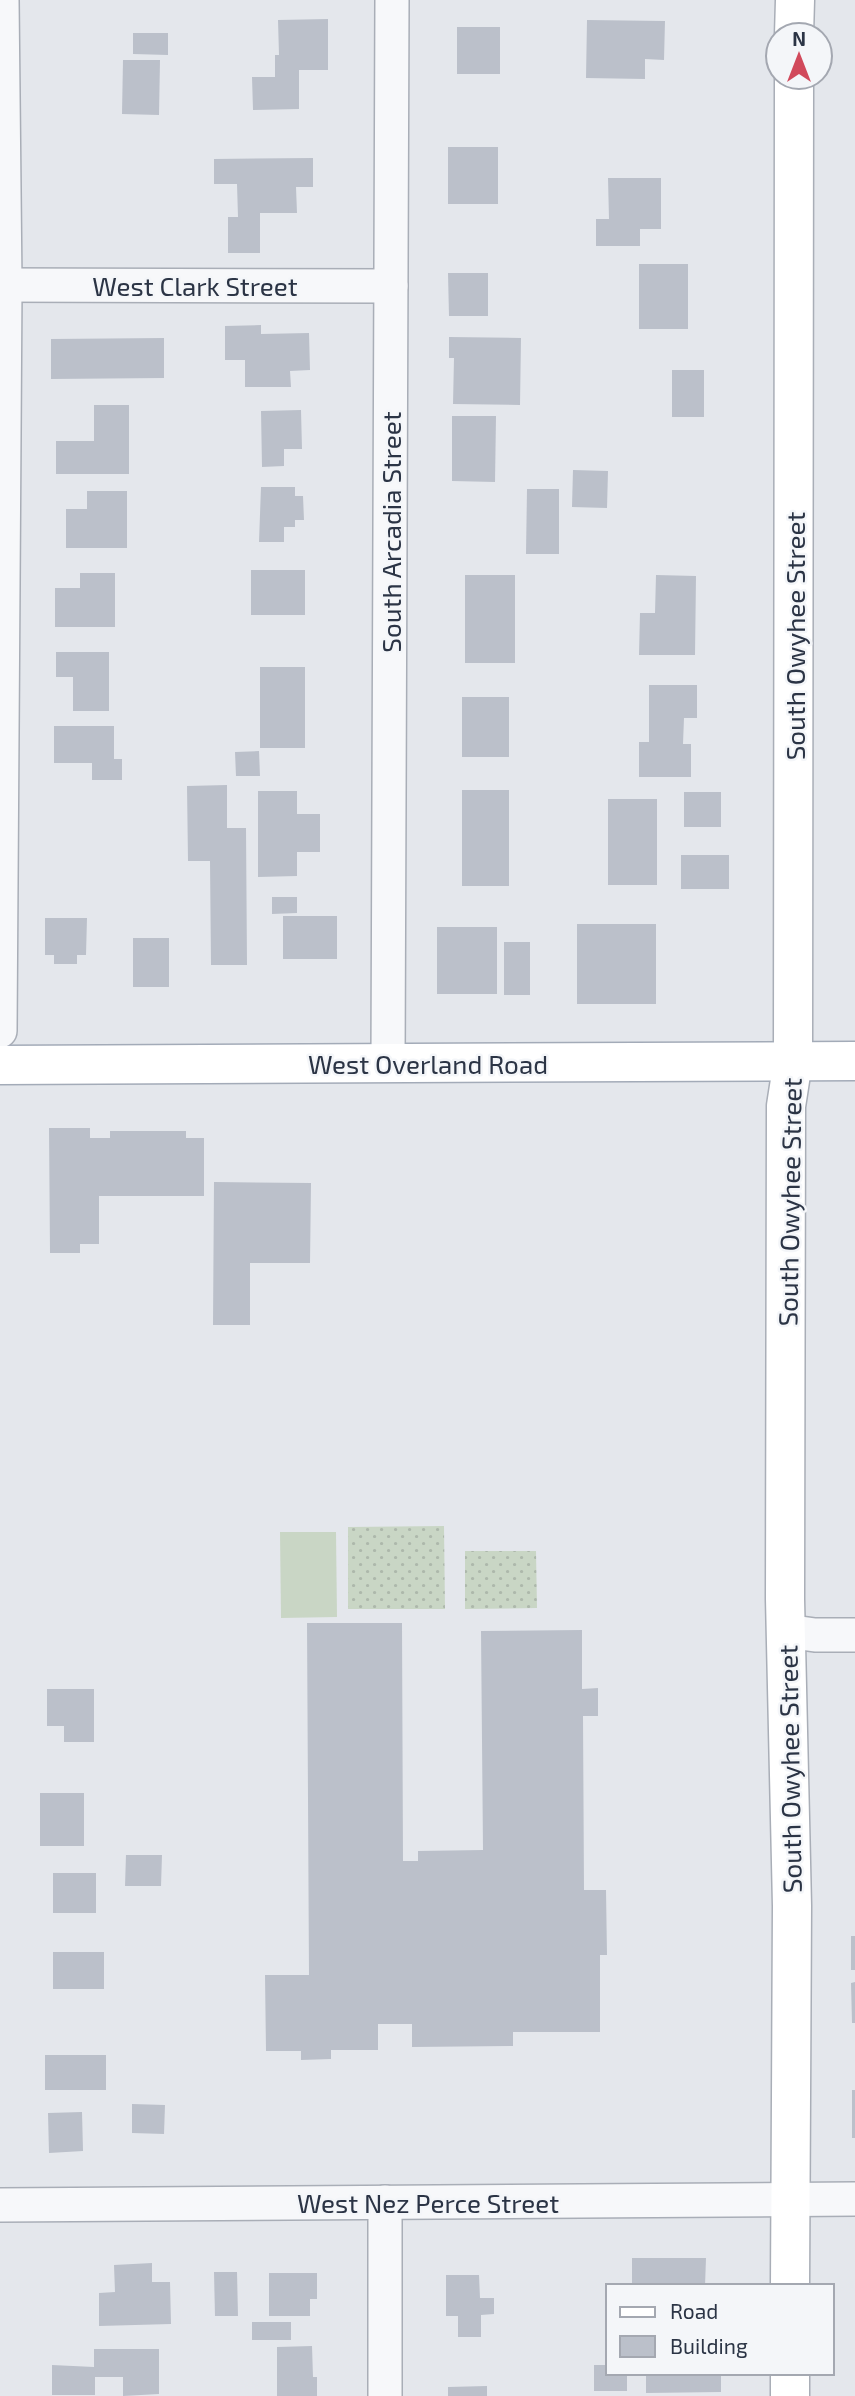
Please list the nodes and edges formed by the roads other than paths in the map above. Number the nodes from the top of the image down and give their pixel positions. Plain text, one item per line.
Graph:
1 (2, 0) edge
2 (392, 0) edge
3 (794, 0) edge
4 (794, 21) edge
5 (794, 91) edge
6 (3, 285) edge
7 (391, 286) junction
8 (0, 1031) edge
9 (793, 1061) junction
10 (855, 1061) edge
11 (388, 1063) junction
12 (0, 1065) edge
13 (786, 1631) junction
14 (855, 1635) edge
15 (855, 2199) edge
16 (790, 2200) junction
17 (385, 2202) junction
18 (0, 2204) edge
19 (790, 2284) edge
20 (790, 2375) edge
21 (385, 2396) edge
22 (790, 2396) edge

1 - 6 street
2 - 7 street, South Arcadia Street
3 - 4 street
5 - 9 street, South Owyhee Street
6 - 7 street, West Clark Street
6 - 8 street
7 - 11 street, South Arcadia Street
9 - 10 street, West Overland Road
9 - 11 street, West Overland Road
9 - 13 street, South Owyhee Street
11 - 12 street, West Overland Road
13 - 14 street
13 - 16 street, South Owyhee Street
15 - 16 street, West Nez Perce Street
16 - 17 street, West Nez Perce Street
16 - 19 street, South Owyhee Street
17 - 18 street, West Nez Perce Street
17 - 21 street
20 - 22 street

